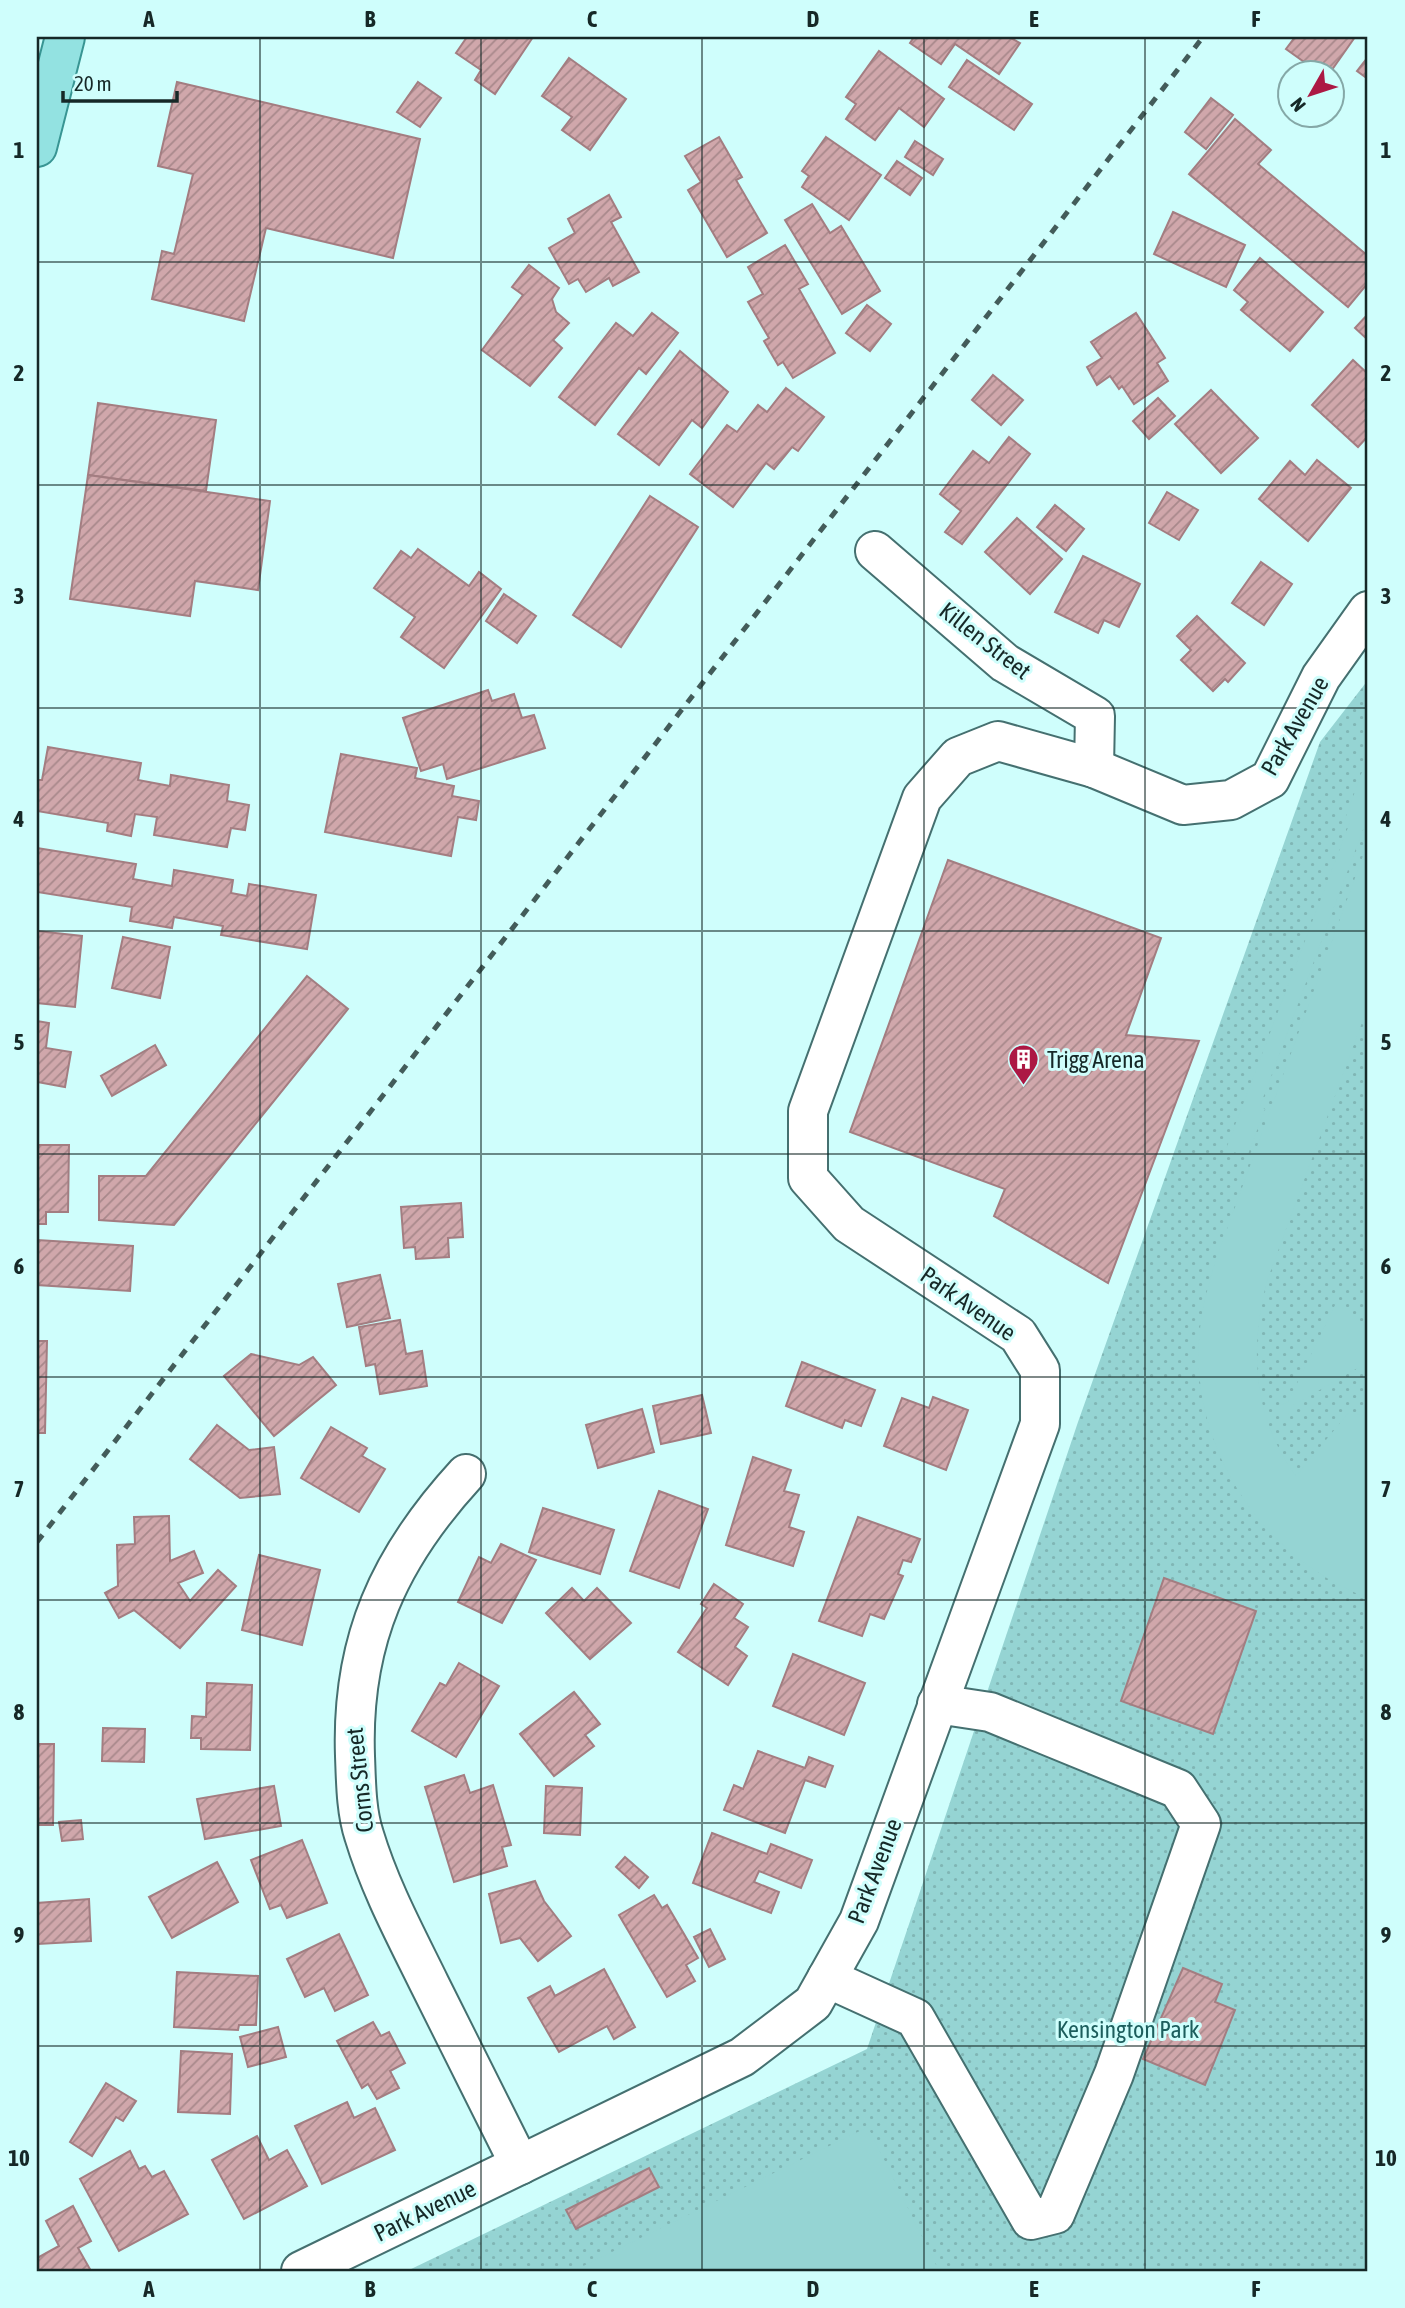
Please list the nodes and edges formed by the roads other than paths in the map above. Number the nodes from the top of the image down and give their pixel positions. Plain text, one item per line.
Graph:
1 (65, 37) edge
2 (37, 147) edge
3 (875, 551) dead end
4 (1368, 611) edge
5 (1094, 768) junction
6 (466, 1474) dead end
7 (937, 1704) junction
8 (827, 1978) junction
9 (520, 2165) junction
10 (301, 2271) edge

1 - 2 main road
3 - 5 street, Killen Street
4 - 5 street, Park Avenue
5 - 7 street, Park Avenue
6 - 9 street, Corns Street
7 - 8 street, Park Avenue
7 - 8 street
8 - 9 street, Park Avenue
9 - 10 street, Park Avenue

